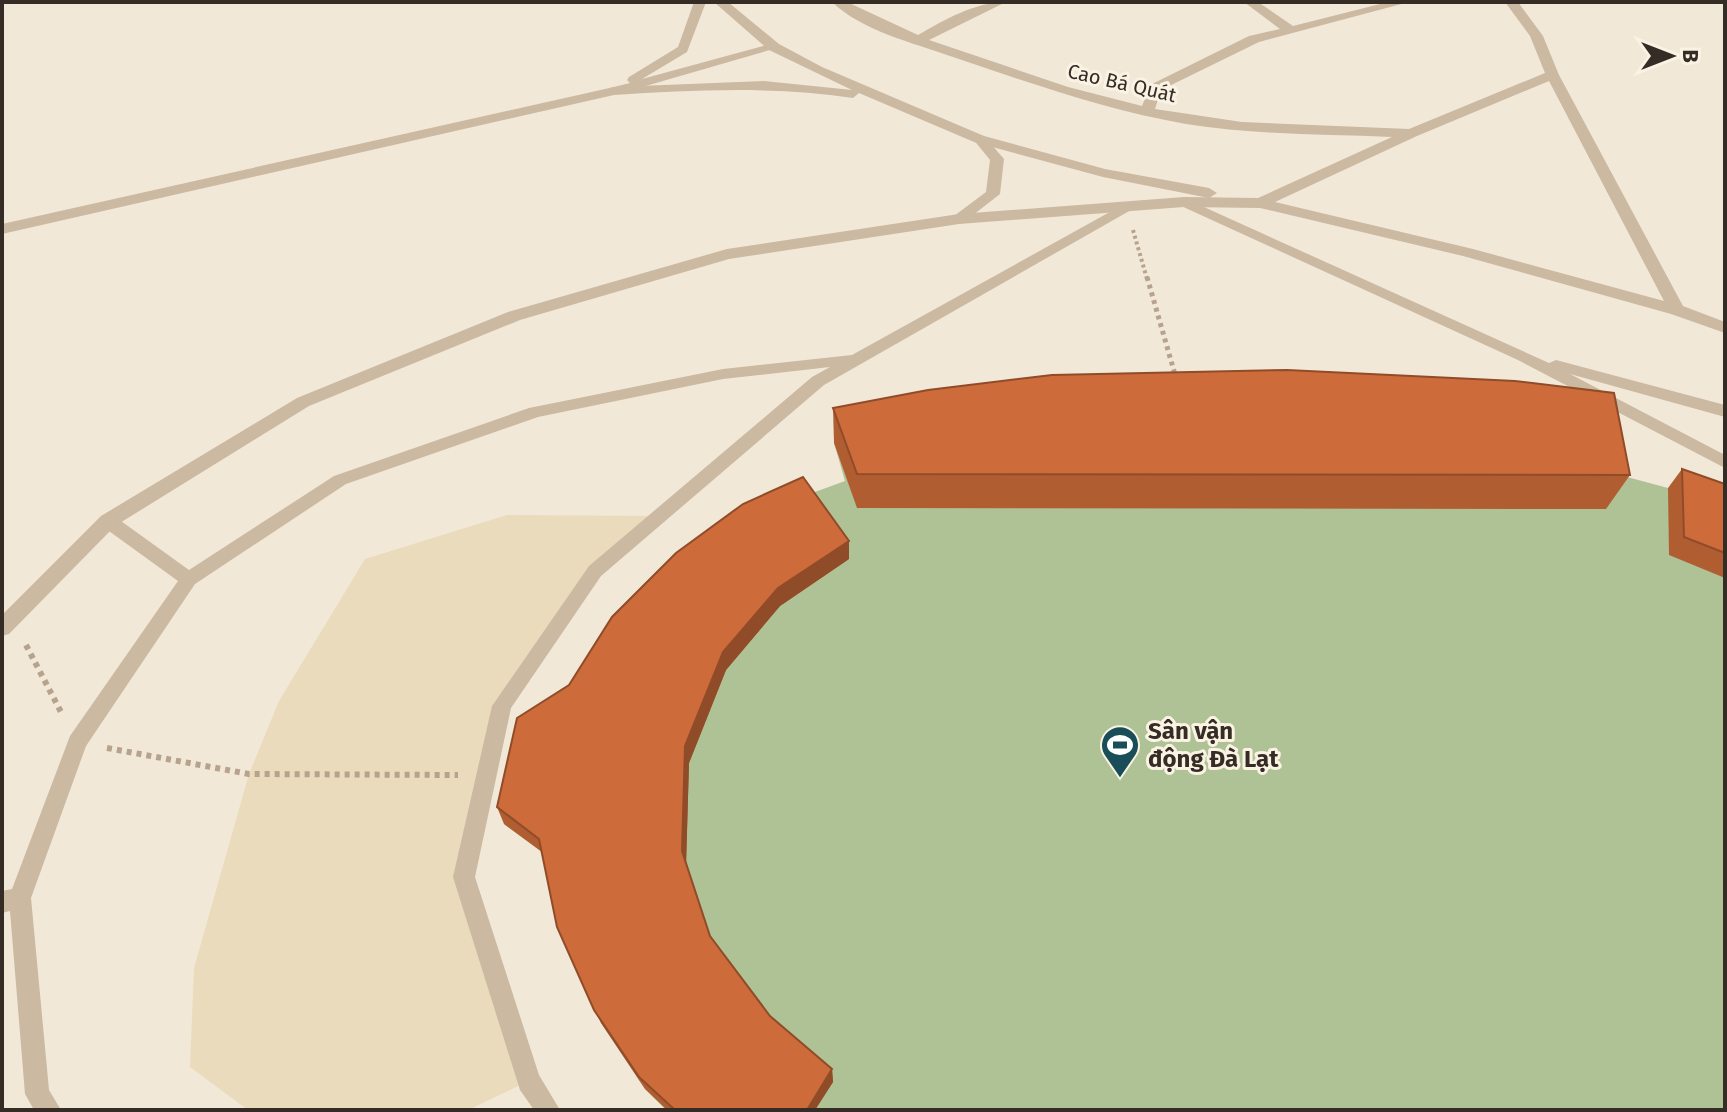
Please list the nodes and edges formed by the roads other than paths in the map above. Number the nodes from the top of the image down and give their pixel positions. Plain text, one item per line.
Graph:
1 (700, 2) edge
2 (720, 2) edge
3 (838, 2) edge
4 (1000, 2) edge
5 (1250, 2) edge
6 (1403, 2) edge
7 (1511, 2) edge
8 (1289, 29) junction
9 (919, 40) junction
10 (774, 47) junction
11 (1552, 75) junction
12 (614, 91) junction
13 (884, 100) junction
14 (1147, 112) junction
15 (1412, 133) junction
16 (979, 139) junction
17 (1184, 202) junction
18 (1260, 203) junction
19 (1126, 207) junction
20 (959, 219) junction
21 (2, 229) edge
22 (1677, 310) junction
23 (1725, 328) edge
24 (1523, 356) junction
25 (857, 359) junction
26 (1725, 411) edge
27 (1725, 462) edge
28 (108, 521) junction
29 (189, 579) junction
30 (7, 623) edge
31 (11, 900) edge
32 (49, 1110) edge
33 (548, 1110) edge

1 - 12 lane
2 - 10 street
3 - 9 street, Cao Bá Quát
4 - 9 street
5 - 8 street
6 - 8 street
7 - 11 street
8 - 14 street
9 - 14 street, Cao Bá Quát
10 - 12 lane
10 - 13 street
11 - 15 street
11 - 22 street
12 - 13 street
12 - 21 street
13 - 16 street
14 - 15 street, Cao Bá Quát
15 - 18 street
16 - 18 street
16 - 20 lane
17 - 18 street
17 - 19 street
17 - 24 lane
18 - 22 street
19 - 20 street
19 - 25 lane
20 - 28 street
22 - 23 street
24 - 26 lane
24 - 27 lane
25 - 29 lane
25 - 33 lane
28 - 29 lane
28 - 30 street
29 - 31 lane
31 - 32 lane

